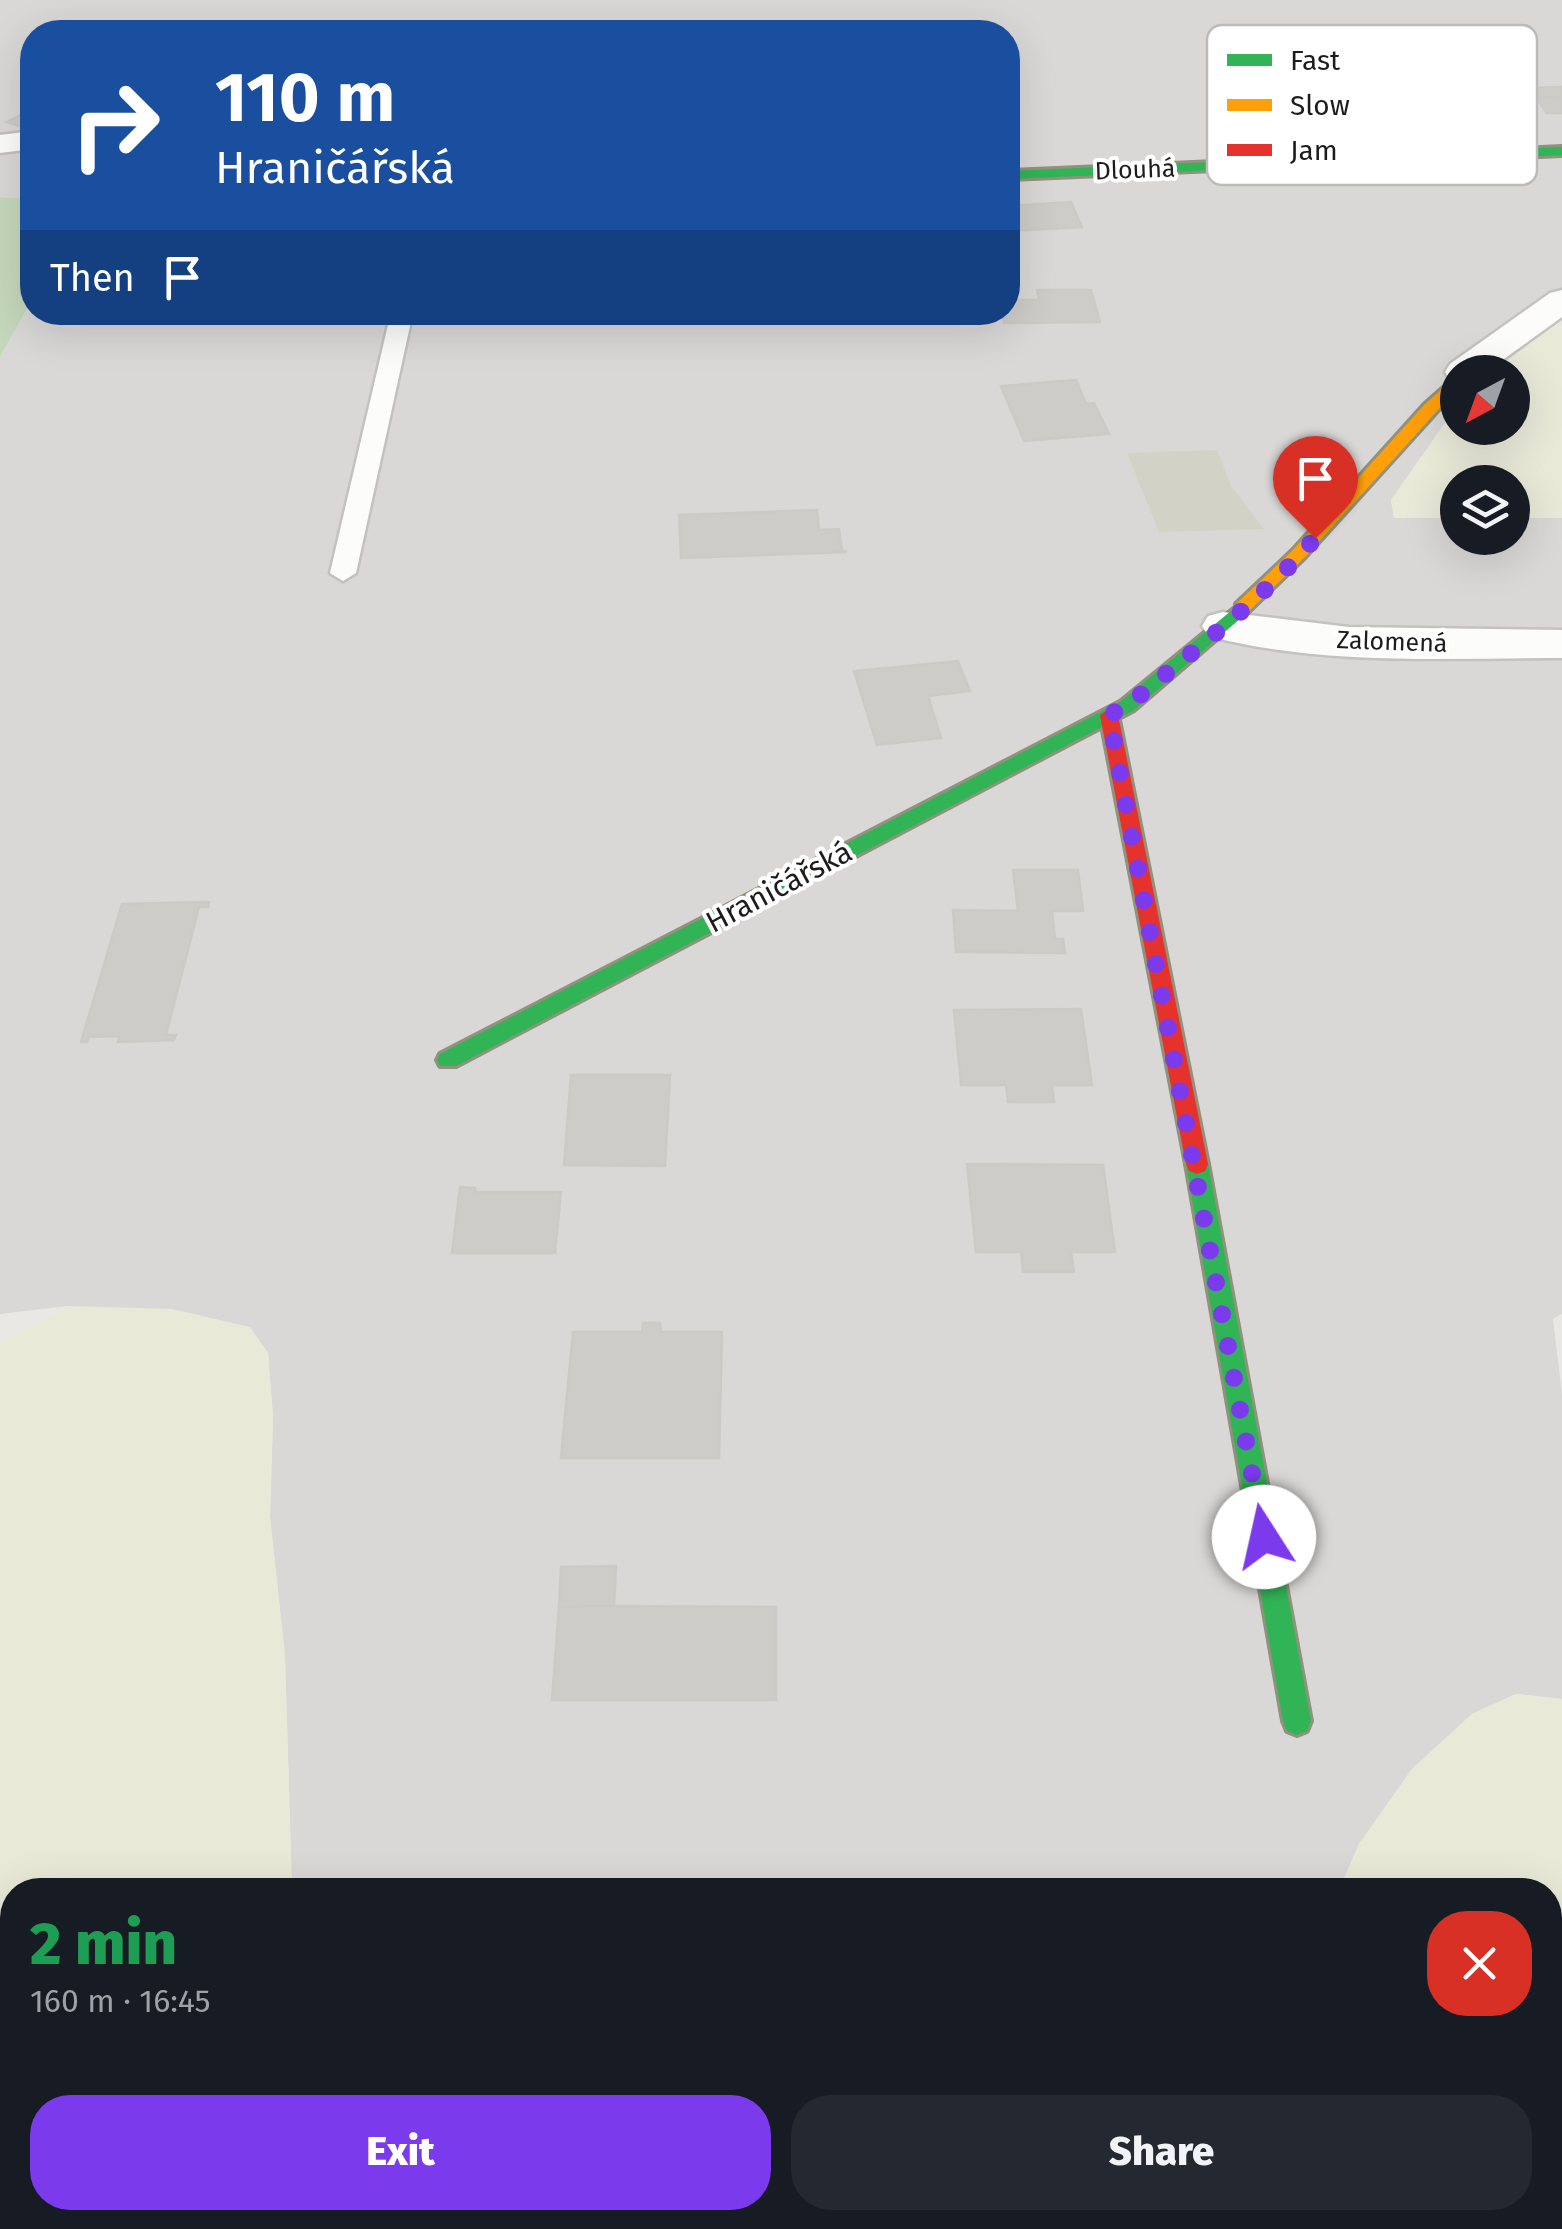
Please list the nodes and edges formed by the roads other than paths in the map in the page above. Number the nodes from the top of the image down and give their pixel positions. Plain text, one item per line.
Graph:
1 (1562, 150) edge
2 (1537, 151) edge
3 (1207, 165) edge
4 (1020, 173) edge
5 (1562, 300) edge
6 (399, 325) edge
7 (1487, 355) edge
8 (1440, 396) edge
9 (343, 572) dead end
10 (1223, 626) junction
11 (1562, 644) edge
12 (1109, 715) junction
13 (448, 1060) dead end
14 (1298, 1721) dead end

1 - 2 street, Dlouhá
3 - 4 street, Dlouhá
5 - 7 street
6 - 9 lane
8 - 10 street, Hraničářská
10 - 11 street, Zalomená
10 - 12 street, Hraničářská
12 - 13 street, Hraničářská
12 - 14 street

